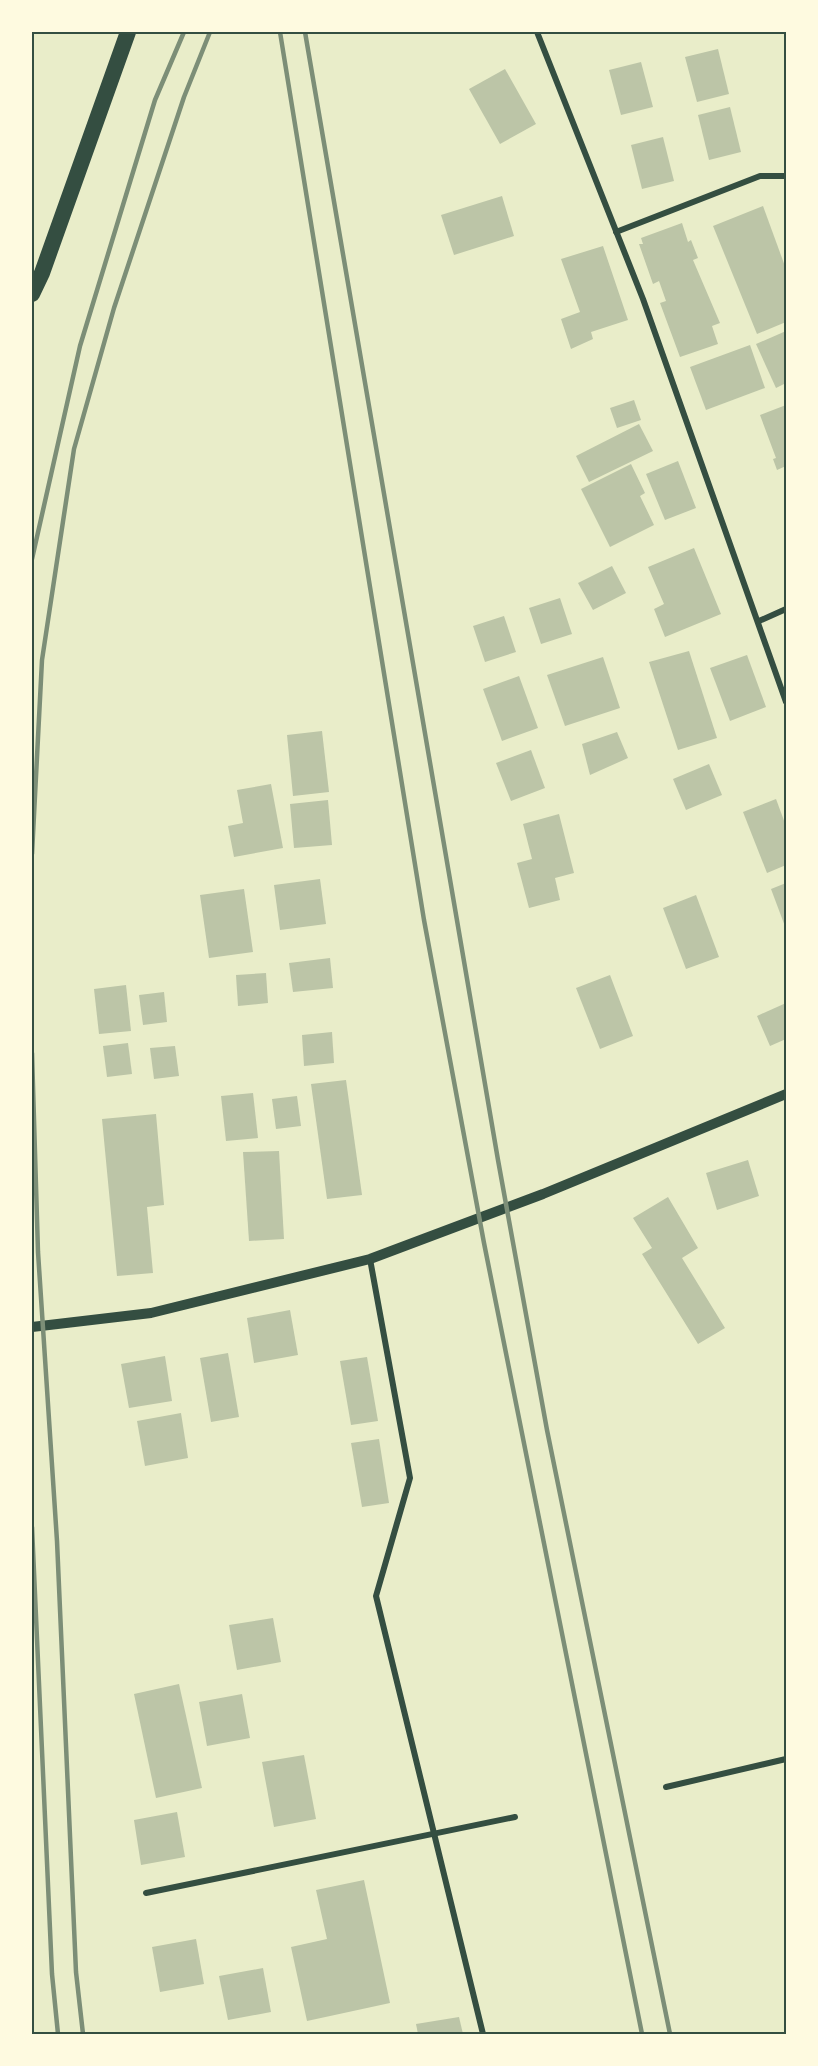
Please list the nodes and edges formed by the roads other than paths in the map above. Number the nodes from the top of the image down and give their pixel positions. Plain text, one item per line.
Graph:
1 (128, 32) edge
2 (537, 32) edge
3 (786, 176) edge
4 (616, 232) junction
5 (32, 294) edge
6 (786, 609) edge
7 (759, 621) junction
8 (786, 702) edge
9 (786, 1094) edge
10 (370, 1259) junction
11 (32, 1327) edge
12 (786, 1759) edge
13 (666, 1786) dead end
14 (515, 1816) dead end
15 (432, 1832) junction
16 (146, 1893) dead end
17 (483, 2034) edge

1 - 5 highway
2 - 4 street
3 - 4 street
4 - 7 street
6 - 7 street
7 - 8 street
9 - 10 street
10 - 11 street
10 - 15 street
12 - 13 street
14 - 15 street
15 - 16 street
15 - 17 street

